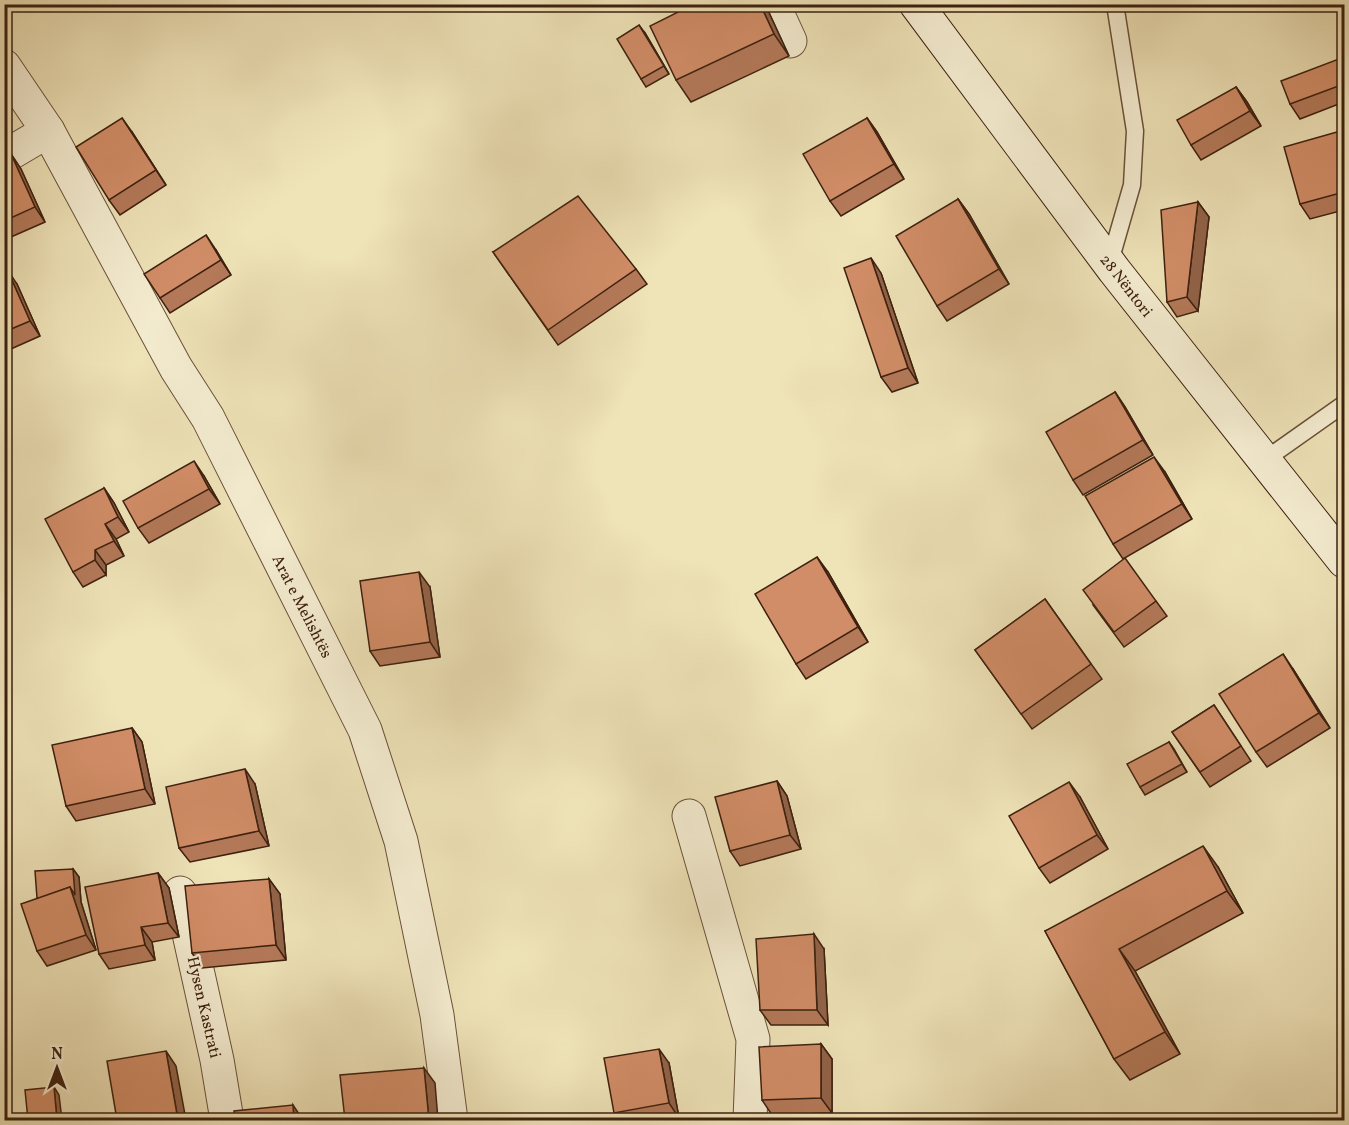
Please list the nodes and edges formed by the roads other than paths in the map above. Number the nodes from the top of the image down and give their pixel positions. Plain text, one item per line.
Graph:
1 (773, 4) edge
2 (916, 4) edge
3 (1115, 4) edge
4 (790, 42) dead end
5 (4, 66) edge
6 (48, 131) junction
7 (4, 157) edge
8 (1114, 270) junction
9 (1344, 404) edge
10 (1266, 459) junction
11 (1344, 561) edge
12 (689, 816) dead end
13 (180, 893) dead end
14 (227, 1120) edge
15 (451, 1120) edge
16 (750, 1120) edge

1 - 4 street
2 - 8 street, 28 Nëntori
3 - 8 lane
5 - 6 street, Arat e Melishtës
6 - 7 street
6 - 15 street, Arat e Melishtës
8 - 10 street, 28 Nëntori
9 - 10 lane
10 - 11 street, 28 Nëntori
12 - 16 street
13 - 14 street, Hysen Kastrati

